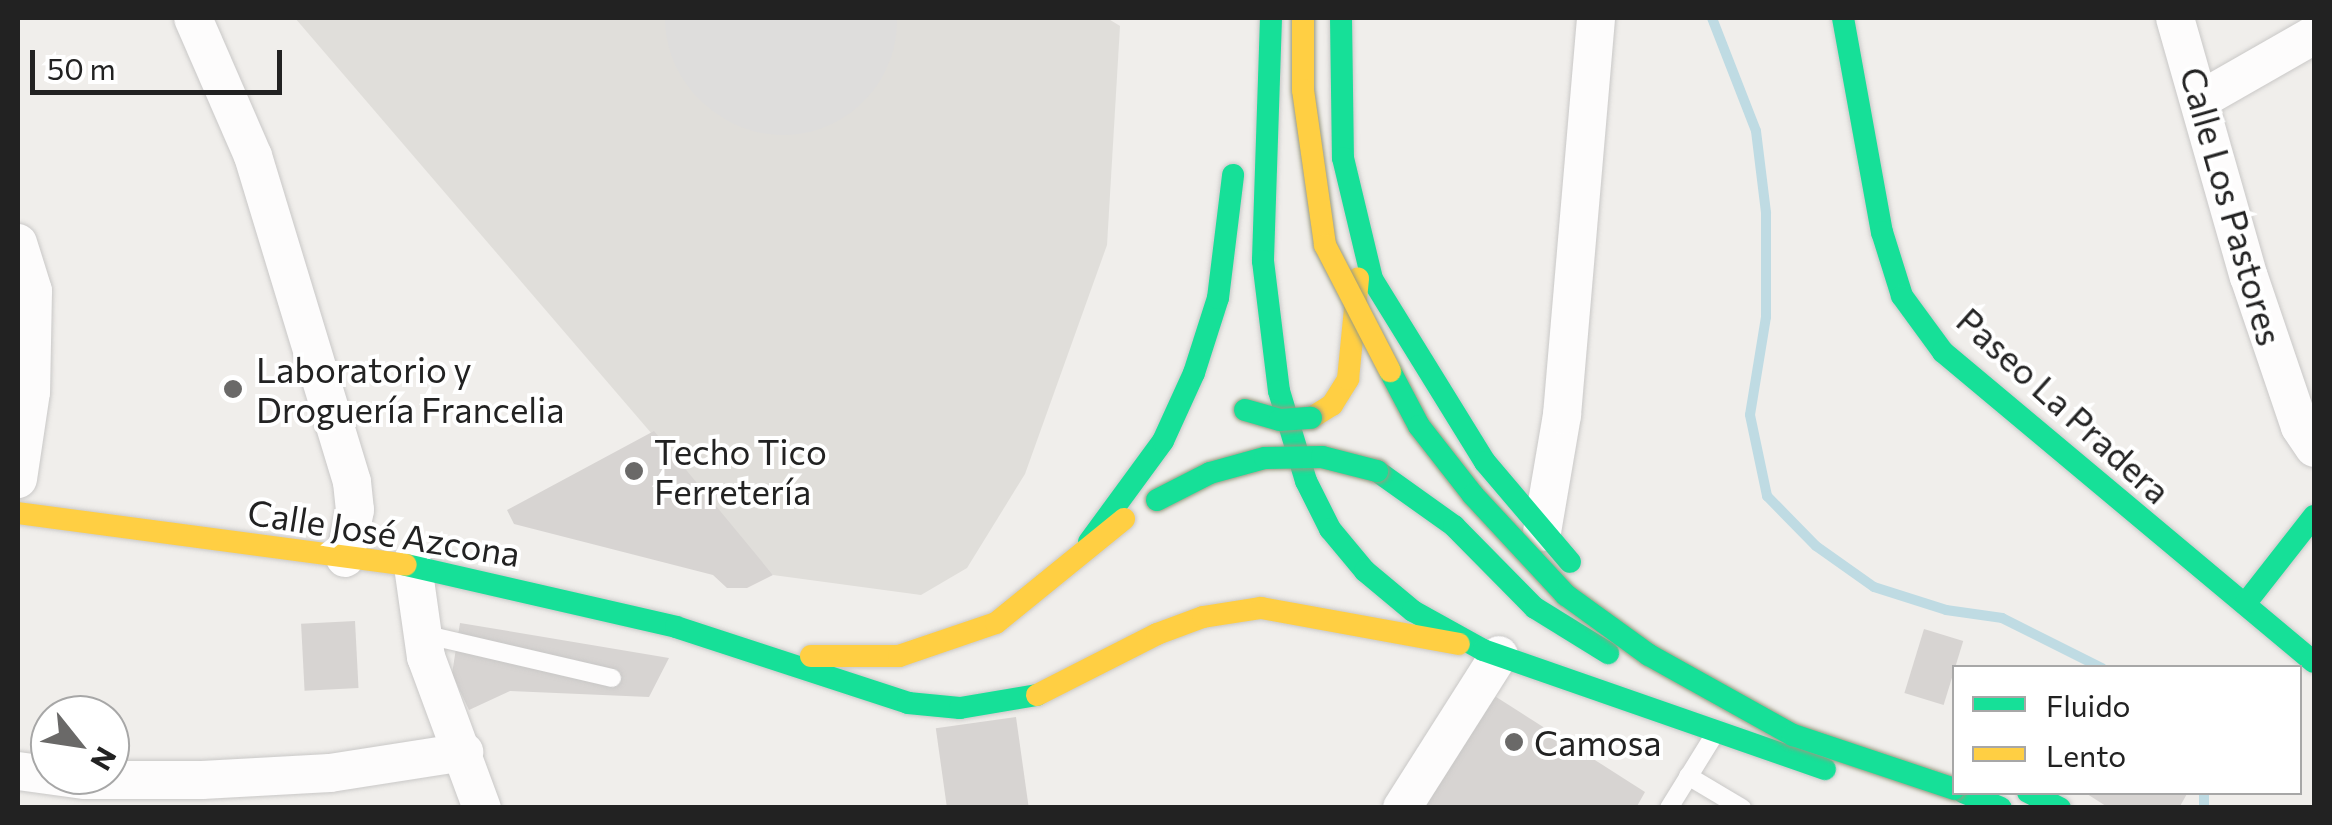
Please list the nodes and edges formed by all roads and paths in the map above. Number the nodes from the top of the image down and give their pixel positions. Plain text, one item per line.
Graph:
1 (193, 18) edge
2 (1271, 18) edge
3 (1303, 18) edge
4 (1341, 18) edge
5 (1596, 18) edge
6 (1843, 18) edge
7 (2174, 18) edge
8 (2314, 35) edge
9 (2202, 99) junction
10 (1234, 157) dead end
11 (18, 242) edge
12 (1361, 242) junction
13 (1212, 315) junction
14 (2314, 448) edge
15 (18, 479) edge
16 (18, 514) edge
17 (2314, 516) edge
18 (1542, 532) junction
19 (1089, 542) junction
20 (346, 558) junction
21 (413, 566) junction
22 (2245, 604) junction
23 (422, 634) junction
24 (735, 644) junction
25 (1491, 652) junction
26 (2314, 662) edge
27 (612, 678) dead end
28 (1786, 702) dead end
29 (1834, 722) dead end
30 (1716, 732) junction
31 (1884, 743) junction
32 (464, 752) junction
33 (1952, 765) edge
34 (18, 772) edge
35 (1688, 776) junction
36 (1952, 788) edge
37 (1970, 795) edge
38 (2034, 795) edge
39 (482, 808) edge
40 (1402, 808) edge
41 (1669, 808) edge
42 (1742, 808) edge
43 (1932, 808) edge
44 (2001, 808) edge
45 (2060, 808) edge

1 - 20 street
2 - 25 main road
3 - 36 main road, bridge
4 - 12 main road
5 - 18 street
6 - 22 main road, Paseo La Pradera
7 - 9 street, Calle Los Pastores
8 - 9 street
9 - 14 street, Calle Los Pastores
10 - 13 main road
11 - 15 street
12 - 13 main road, bridge
12 - 18 main road
13 - 19 main road
16 - 20 main road, Calle José Azcona
17 - 22 main road
18 - 28 main road
19 - 24 main road, Calle José Azcona
19 - 31 main road, Calle José Azcona, bridge
20 - 21 main road, Calle José Azcona
21 - 23 street
21 - 24 main road, Calle José Azcona
22 - 26 main road, Paseo La Pradera
23 - 27 lane
23 - 32 street
24 - 25 main road, Calle José Azcona
25 - 30 main road
25 - 40 street
29 - 31 main road
30 - 35 lane
30 - 43 main road
31 - 33 main road
32 - 34 street
32 - 39 street
35 - 41 lane
35 - 42 lane
37 - 44 main road
38 - 45 main road

